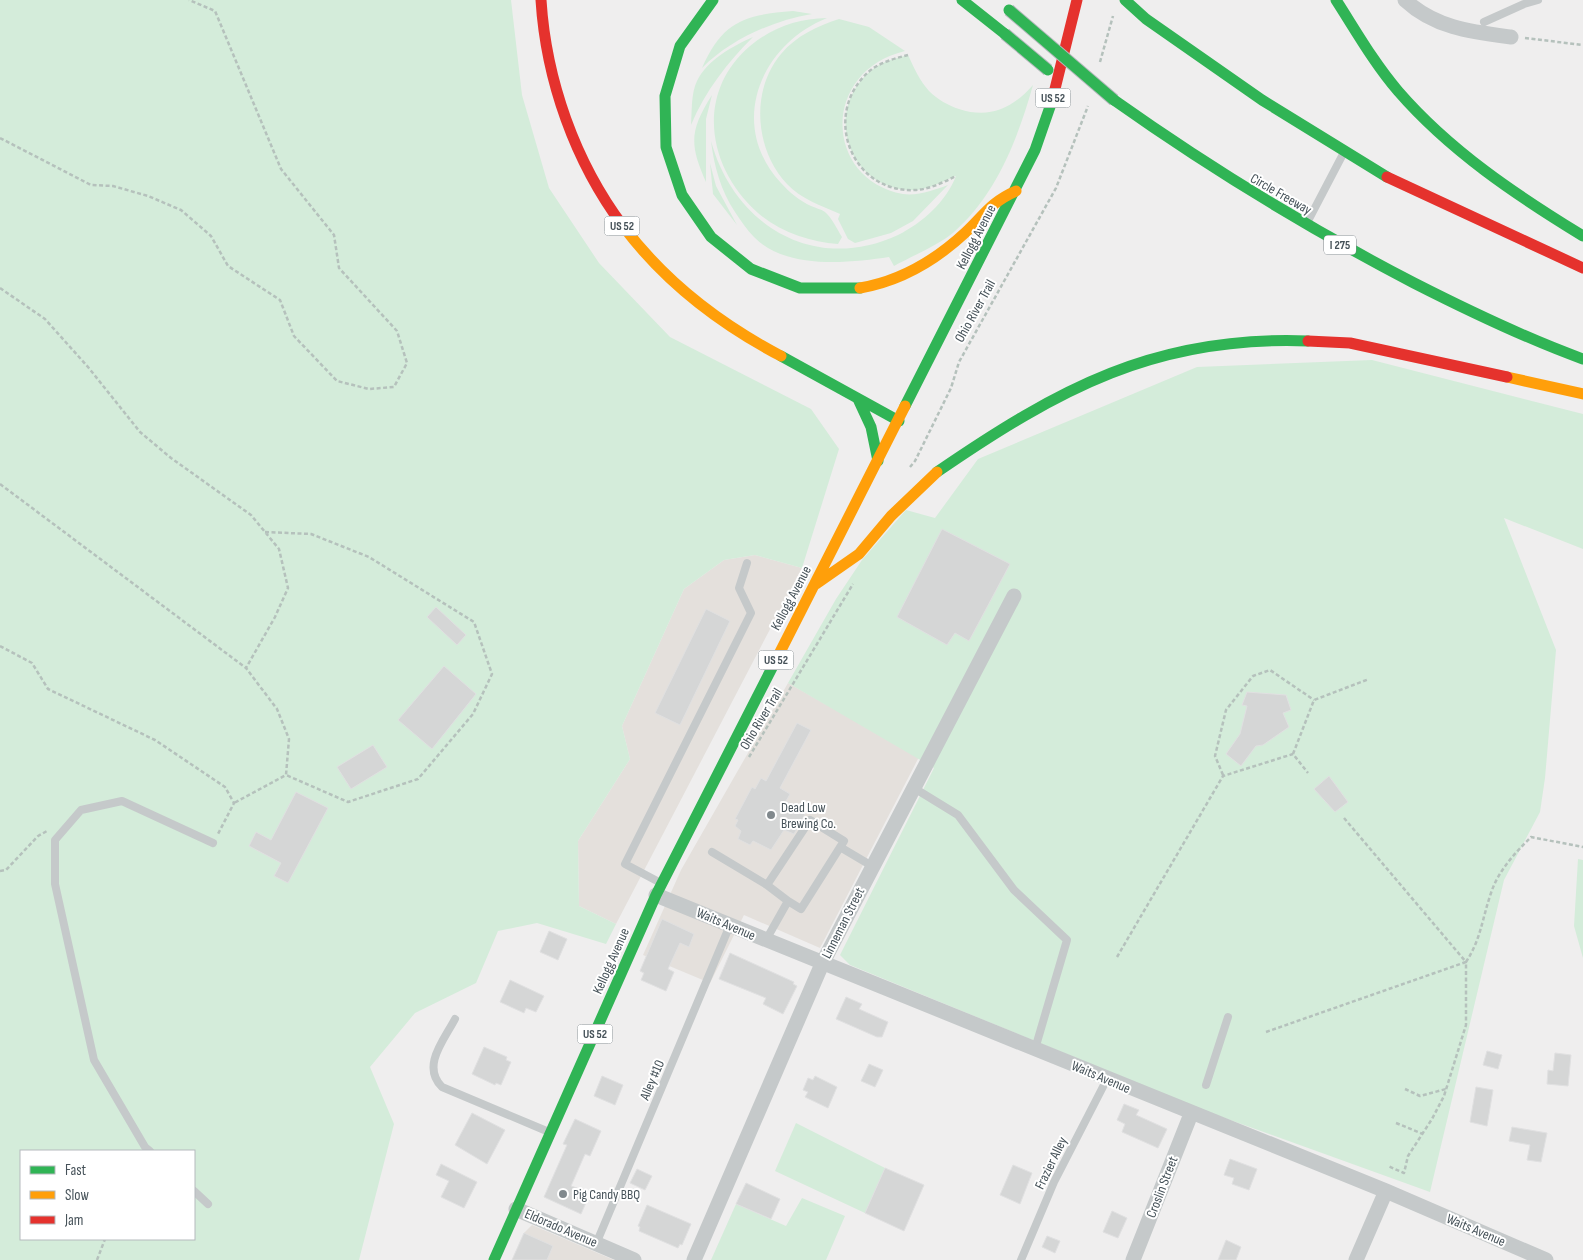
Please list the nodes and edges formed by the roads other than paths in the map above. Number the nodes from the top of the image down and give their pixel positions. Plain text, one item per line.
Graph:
1 (541, 0) edge
2 (713, 0) edge
3 (962, 0) edge
4 (998, 0) edge
5 (1077, 0) edge
6 (1125, 0) edge
7 (1336, 0) edge
8 (1406, 0) edge
9 (1538, 0) edge
10 (1483, 28) junction
11 (1511, 36) road end
12 (1072, 89) dead end
13 (1125, 123) dead end
14 (1175, 145) junction
15 (1343, 152) junction
16 (1016, 191) junction
17 (1306, 225) junction
18 (1583, 236) edge
19 (1583, 268) edge
20 (1583, 359) edge
21 (1583, 394) edge
22 (858, 398) junction
23 (899, 421) junction
24 (878, 460) junction
25 (747, 563) dead end
26 (816, 584) junction
27 (1014, 596) dead end
28 (914, 788) junction
29 (213, 843) road end
30 (840, 847) junction
31 (712, 852) dead end
32 (872, 866) junction
33 (767, 885) junction
34 (658, 889) junction
35 (788, 901) junction
36 (730, 926) junction
37 (766, 940) junction
38 (822, 964) junction
39 (1228, 1017) dead end
40 (455, 1019) dead end
41 (1035, 1049) junction
42 (1107, 1079) junction
43 (1206, 1085) dead end
44 (1191, 1114) junction
45 (551, 1132) junction
46 (149, 1150) edge
47 (1386, 1191) junction
48 (195, 1193) edge
49 (208, 1204) dead end
50 (516, 1209) junction
51 (596, 1244) junction
52 (494, 1260) edge
53 (634, 1260) edge
54 (694, 1260) edge
55 (1021, 1260) edge
56 (1132, 1260) edge
57 (1356, 1260) edge
58 (1546, 1260) edge

1 - 22 main road, US 52
2 - 16 main road
3 - 12 main road, bridge
4 - 14 main road, Circle Freeway / I 275, bridge
5 - 16 main road, Kellogg Avenue / US 52
6 - 15 main road
7 - 18 main road
8 - 10 street
9 - 10 lane
10 - 11 street
13 - 14 main road
14 - 17 main road, Circle Freeway / I 275
15 - 17 lane
15 - 19 main road
16 - 23 main road, Kellogg Avenue / US 52
17 - 20 main road, Circle Freeway / I 275
21 - 26 main road
22 - 23 main road, US 52
22 - 24 main road
23 - 24 main road, Kellogg Avenue / US 52
24 - 26 main road, Kellogg Avenue / US 52
25 - 34 lane
26 - 34 main road, Kellogg Avenue / US 52
27 - 28 street, Linneman Street
28 - 32 street, Linneman Street
28 - 41 lane
29 - 46 lane
30 - 32 lane
30 - 33 lane
30 - 35 lane
31 - 33 lane
32 - 38 street, Linneman Street
33 - 35 lane
34 - 36 street, Waits Avenue
34 - 45 main road, Kellogg Avenue / US 52
35 - 37 lane
36 - 37 street, Waits Avenue
36 - 51 lane, Alley #10
37 - 38 street, Waits Avenue
38 - 41 street, Waits Avenue
38 - 54 street, Linneman Street
39 - 43 lane
40 - 45 lane
41 - 42 street, Waits Avenue
42 - 44 street, Waits Avenue
42 - 55 lane, Frazier Alley
44 - 47 street, Waits Avenue
44 - 56 street, Croslin Street
45 - 50 main road, Kellogg Avenue / US 52
47 - 57 street
47 - 58 street, Waits Avenue
48 - 49 lane
50 - 51 street, Eldorado Avenue
50 - 52 main road, Kellogg Avenue / US 52
51 - 53 street, Eldorado Avenue

